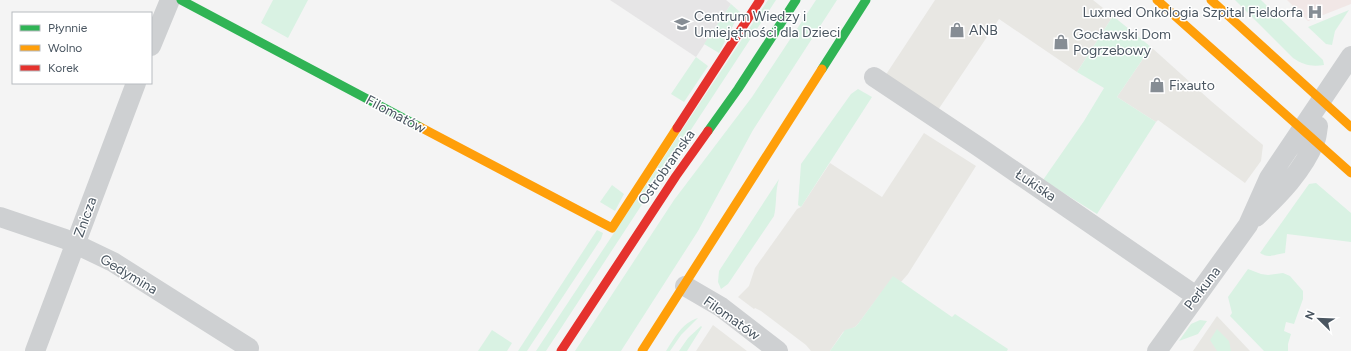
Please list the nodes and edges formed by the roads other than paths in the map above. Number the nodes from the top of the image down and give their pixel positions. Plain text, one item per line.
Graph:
1 (170, 0) edge
2 (181, 0) edge
3 (796, 0) edge
4 (866, 0) edge
5 (1157, 0) edge
6 (1211, 0) edge
7 (755, 2) edge
8 (152, 44) edge
9 (1351, 56) edge
10 (874, 77) dead end
11 (136, 84) edge
12 (1322, 100) junction
13 (1351, 127) edge
14 (1309, 135) junction
15 (1351, 173) edge
16 (0, 217) edge
17 (76, 244) junction
18 (685, 286) junction
19 (1196, 296) junction
20 (249, 348) dead end
21 (35, 351) edge
22 (561, 351) edge
23 (642, 351) edge
24 (778, 351) edge
25 (1157, 351) edge

1 - 8 street
2 - 7 street, Filomatów
3 - 22 street, Ostrobramska
4 - 18 street
5 - 14 street
6 - 12 street
9 - 12 street, Perkuna
10 - 19 street, Łukiska
11 - 17 street, Znicza
12 - 13 street
12 - 14 street, Perkuna
14 - 15 street
14 - 19 street, Perkuna
16 - 17 street, Gedymina
17 - 20 street, Gedymina
17 - 21 street, Znicza
18 - 23 street
18 - 24 street, Filomatów
19 - 25 street, Perkuna

